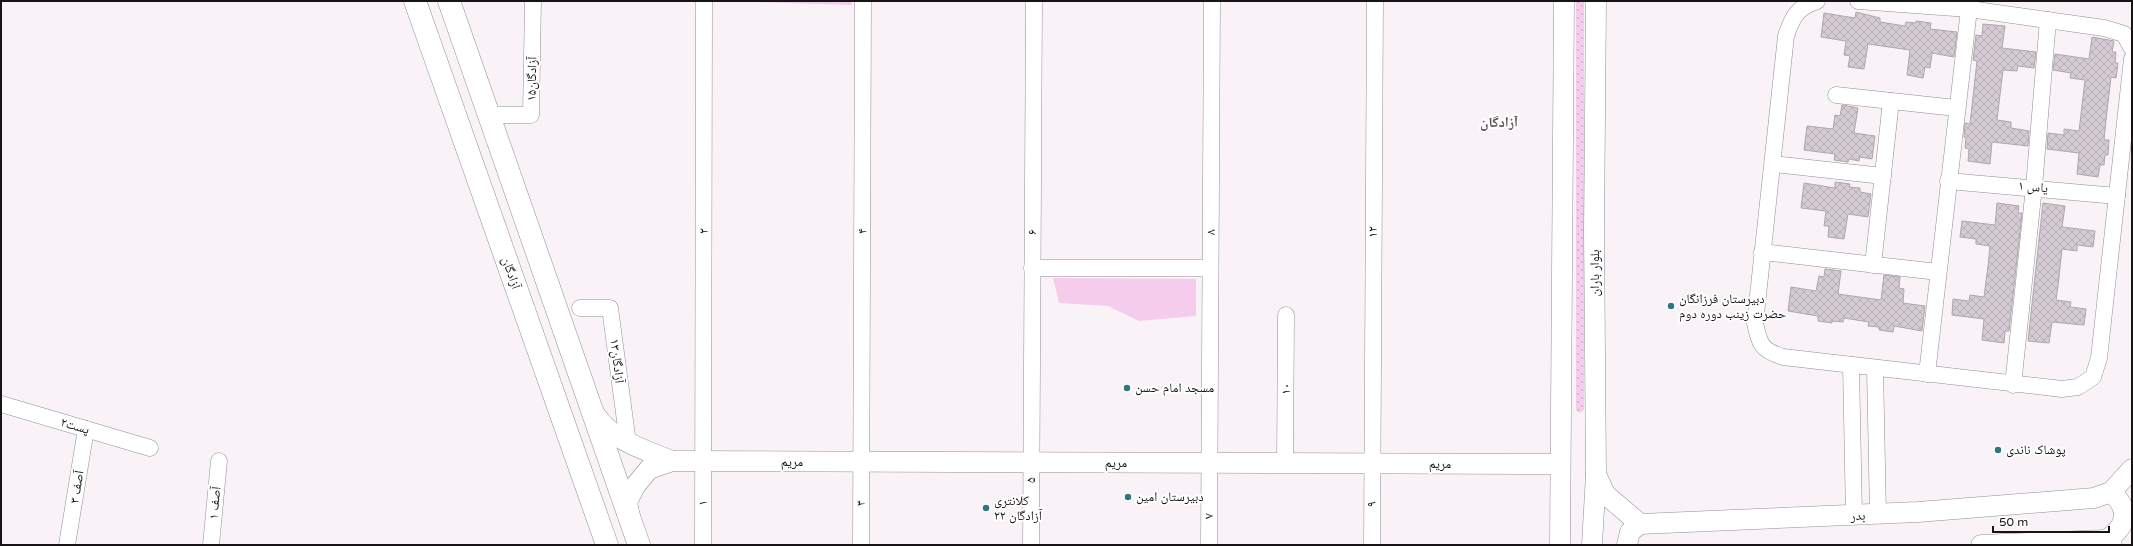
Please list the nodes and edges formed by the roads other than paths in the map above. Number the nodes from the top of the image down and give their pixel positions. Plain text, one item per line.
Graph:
1 (415, 1) edge
2 (449, 1) edge
3 (533, 1) edge
4 (704, 1) edge
5 (863, 1) edge
6 (1034, 1) edge
7 (1212, 1) edge
8 (1374, 1) edge
9 (1564, 1) edge
10 (1596, 1) edge
11 (1817, 1) edge
12 (1858, 1) edge
13 (1969, 9) junction
14 (2048, 20) junction
15 (2132, 49) edge
16 (2132, 59) edge
17 (1836, 95) dead end
18 (1891, 101) junction
19 (1956, 108) junction
20 (489, 115) junction
21 (1773, 164) junction
22 (1883, 176) junction
23 (1948, 180) junction
24 (2034, 187) junction
25 (2117, 196) junction
26 (1562, 230) junction
27 (1594, 231) junction
28 (1762, 252) junction
29 (1873, 265) junction
30 (1032, 268) junction
31 (1210, 268) junction
32 (1938, 272) junction
33 (580, 308) dead end
34 (1286, 315) dead end
35 (1851, 365) junction
36 (1875, 368) junction
37 (1927, 374) junction
38 (2013, 385) junction
39 (1, 404) edge
40 (592, 408) junction
41 (86, 429) junction
42 (628, 443) junction
43 (150, 448) dead end
44 (1853, 453) junction
45 (1877, 455) junction
46 (219, 461) dead end
47 (672, 461) junction
48 (704, 461) junction
49 (861, 462) junction
50 (1031, 462) junction
51 (1209, 463) junction
52 (1285, 463) junction
53 (1372, 463) junction
54 (1560, 464) junction
55 (2132, 470) edge
56 (1596, 474) junction
57 (2111, 492) junction
58 (1878, 514) junction
59 (1854, 516) junction
60 (631, 522) junction
61 (1640, 524) junction
62 (2109, 542) edge
63 (68, 545) edge
64 (211, 545) edge
65 (607, 545) edge
66 (640, 545) edge
67 (703, 545) edge
68 (861, 545) edge
69 (1031, 545) edge
70 (1209, 545) edge
71 (1372, 545) edge
72 (1560, 545) edge
73 (1592, 545) edge
74 (1627, 545) edge
75 (1981, 545) edge

1 - 65 main road, آزادگان
2 - 20 main road
3 - 20 street, آزادگان۱۵
4 - 48 street, ۲
5 - 49 street, ۴
6 - 30 street, ۶
7 - 31 street, ۸
8 - 53 street, ۱۲
9 - 26 street
10 - 27 street, بلوار باران
11 - 21 street
12 - 13 street
13 - 14 street
13 - 19 street
14 - 15 street
14 - 24 street
16 - 25 street
17 - 18 street
18 - 19 street
18 - 22 street
19 - 23 street
20 - 40 main road
21 - 22 street
21 - 28 street
22 - 29 street
23 - 24 street, یاس ۱
23 - 32 street
24 - 25 street, یاس ۱
24 - 38 street
25 - 38 street
26 - 27 street
26 - 54 street
27 - 56 street, بلوار باران
28 - 29 street
28 - 35 street
29 - 32 street
30 - 31 street
30 - 50 street, ۶
31 - 51 street, ۸
32 - 37 street
33 - 42 street, آزادگان۱۳
34 - 52 street, ۱۰
35 - 36 street
35 - 44 street
36 - 37 street
36 - 45 street
37 - 38 street
39 - 41 street, پست۲
40 - 42 street
40 - 60 main road
41 - 43 street, پست۲
41 - 63 street, ۳ آصف
42 - 47 street
44 - 45 street
44 - 59 street
45 - 58 street
46 - 64 street, ۱ آصف
47 - 48 street, مریم
47 - 60 street
48 - 49 street, مریم
48 - 67 street, ۱
49 - 50 street, مریم
49 - 68 street, ۳
50 - 51 street, مریم
50 - 69 street, ۵
51 - 52 street, مریم
51 - 70 street, ۷
52 - 53 street, مریم
53 - 54 street, مریم
53 - 71 street, ۹
54 - 72 street
55 - 57 street, بدر
56 - 61 street
56 - 73 street, بلوار باران
57 - 58 street, بدر
57 - 62 street
58 - 59 street, بدر
59 - 61 street, بدر
60 - 66 main road
61 - 74 street
62 - 75 street

